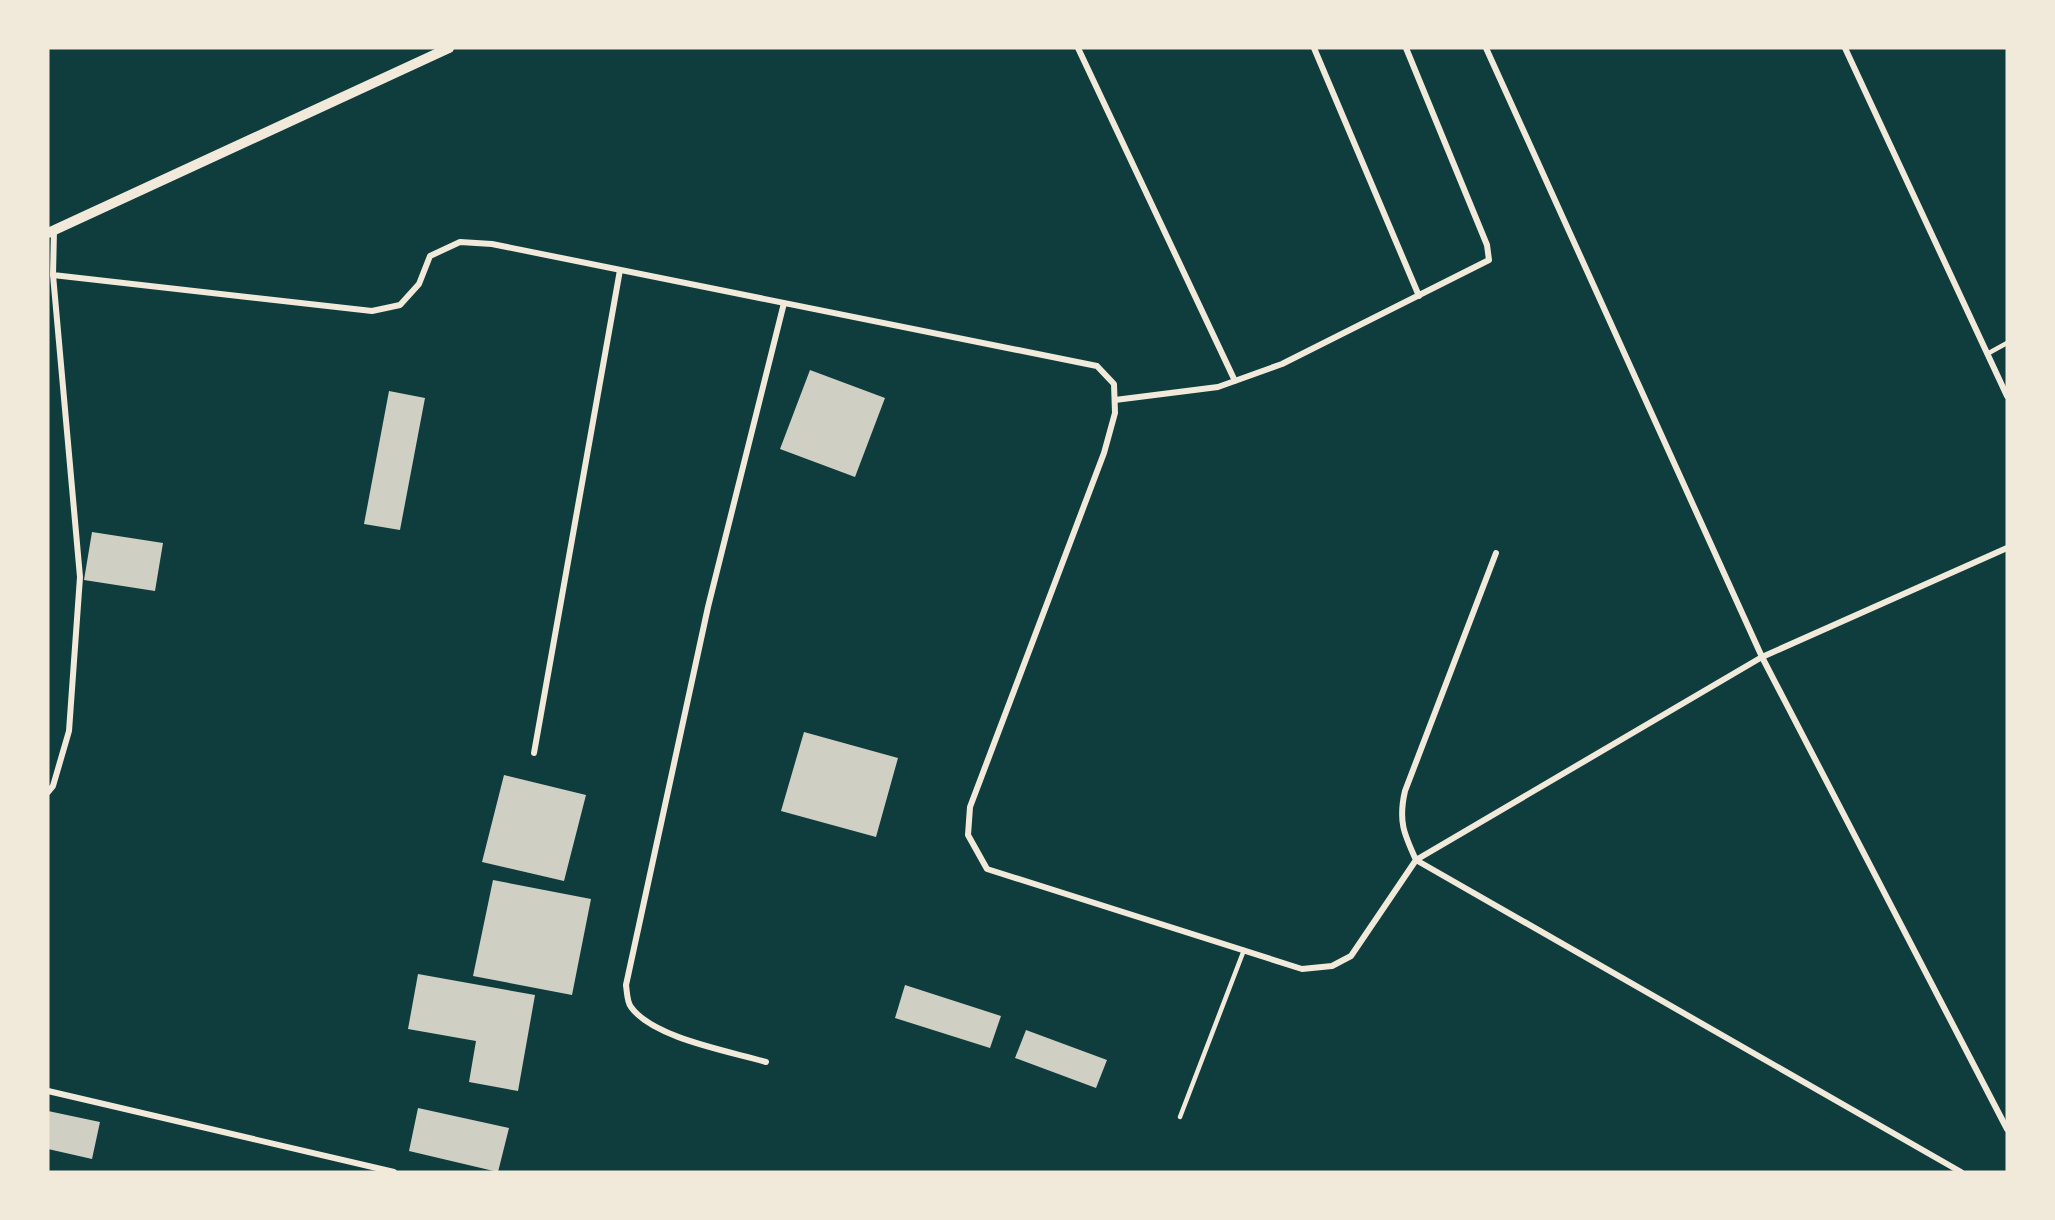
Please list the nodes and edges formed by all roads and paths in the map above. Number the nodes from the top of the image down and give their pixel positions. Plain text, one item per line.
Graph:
1 (449, 48) edge
2 (1078, 48) edge
3 (1314, 48) edge
4 (1406, 48) edge
5 (1486, 48) edge
6 (1845, 48) edge
7 (51, 232) edge
8 (620, 270) junction
9 (53, 275) junction
10 (1419, 296) junction
11 (784, 303) junction
12 (2007, 343) edge
13 (1987, 354) junction
14 (1235, 381) junction
15 (2007, 396) edge
16 (1115, 400) junction
17 (2007, 548) edge
18 (1496, 553) dead end
19 (1762, 657) junction
20 (534, 753) dead end
21 (48, 792) edge
22 (1416, 860) junction
23 (1244, 950) junction
24 (766, 1062) dead end
25 (48, 1091) edge
26 (1180, 1117) dead end
27 (2007, 1129) edge
28 (394, 1172) edge
29 (1961, 1172) edge

1 - 7 street
2 - 14 street
3 - 10 street
4 - 10 street
5 - 19 street
6 - 13 street
7 - 9 street
8 - 9 street
8 - 11 street
8 - 20 street
9 - 21 street
10 - 14 street
11 - 16 street
11 - 24 street
12 - 13 lane
13 - 15 street
14 - 16 street
16 - 23 street
17 - 19 street
18 - 22 street
19 - 22 street
19 - 27 street
22 - 23 street
22 - 29 street
23 - 26 lane
25 - 28 street

